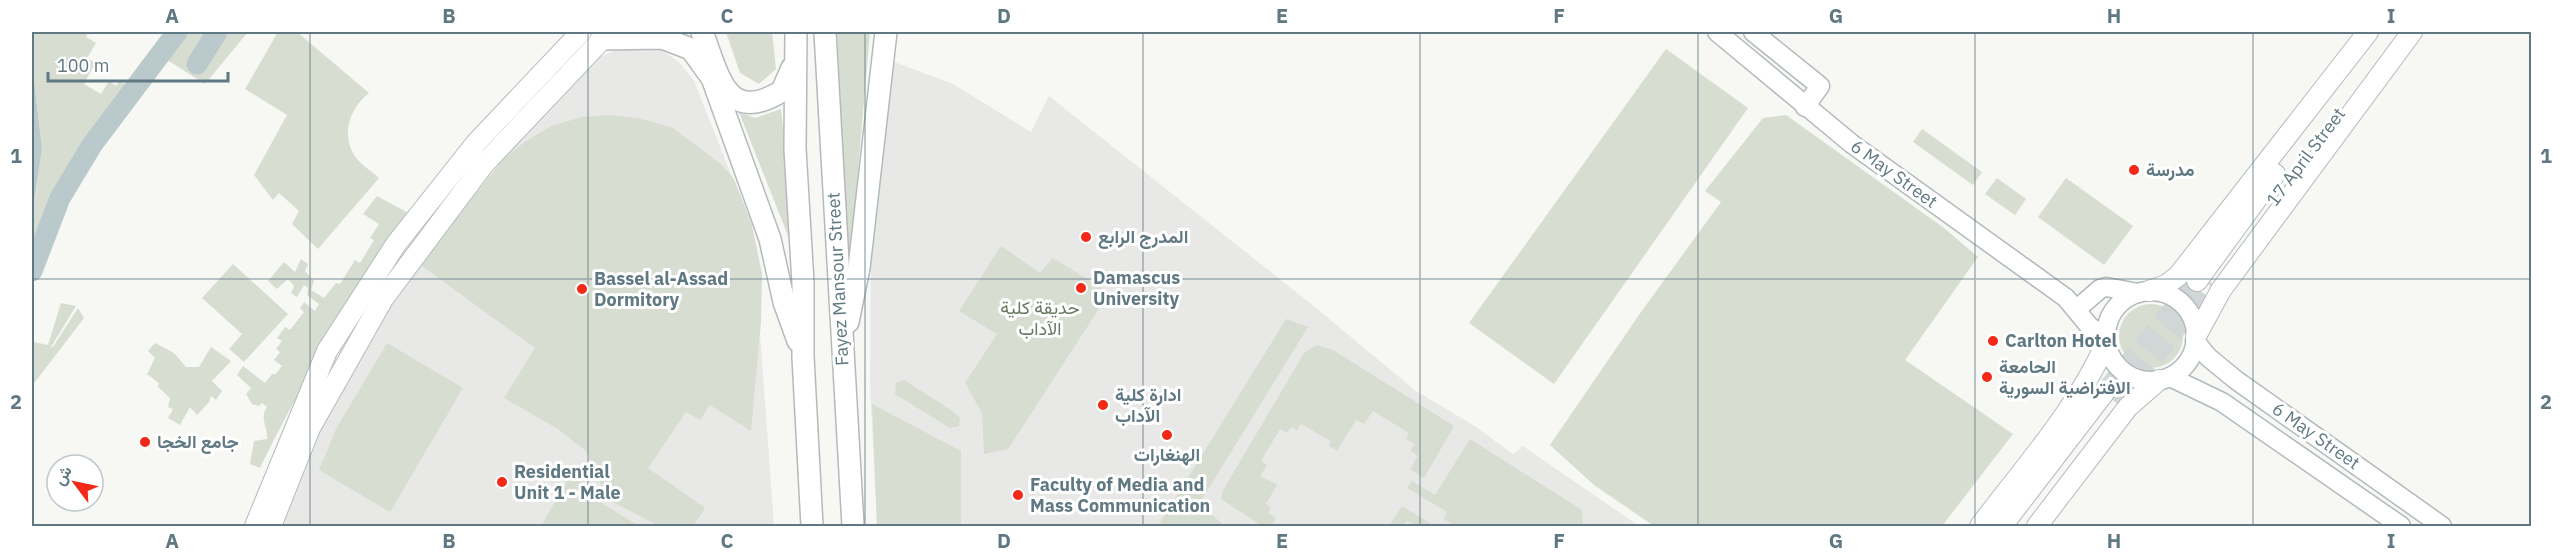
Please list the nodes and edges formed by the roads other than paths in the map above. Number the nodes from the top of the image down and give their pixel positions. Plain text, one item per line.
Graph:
1 (702, 32) edge
2 (796, 32) edge
3 (825, 32) edge
4 (886, 32) edge
5 (1717, 32) edge
6 (1753, 32) edge
7 (2368, 32) edge
8 (2380, 32) edge
9 (2402, 32) edge
10 (2412, 32) edge
11 (597, 34) edge
12 (797, 56) junction
13 (1805, 106) junction
14 (2143, 292) junction
15 (2077, 309) junction
16 (2196, 338) junction
17 (2106, 340) junction
18 (842, 346) junction
19 (803, 357) junction
20 (2164, 378) junction
21 (2307, 429) junction
22 (2291, 450) junction
23 (255, 526) edge
24 (271, 526) edge
25 (812, 526) edge
26 (853, 526) edge
27 (1980, 526) edge
28 (2002, 526) edge
29 (2026, 526) edge
30 (2037, 526) edge
31 (2401, 526) edge
32 (2442, 526) edge

1 - 12 highway
2 - 12 highway, Fayez Mansour Street
3 - 18 highway, Fayez Mansour Street
4 - 18 highway
5 - 13 main road, 6 May Street
6 - 13 main road
7 - 14 main road
8 - 9 main road, 17 April Street
10 - 16 main road
11 - 19 highway
11 - 23 main road
11 - 24 main road
12 - 19 highway, Fayez Mansour Street
13 - 15 main road, 6 May Street
14 - 15 main road
14 - 16 main road
14 - 17 main road
15 - 17 main road, 6 May Street
16 - 20 main road
16 - 21 main road, 6 May Street
17 - 20 main road
17 - 27 main road
18 - 26 highway, Fayez Mansour Street
19 - 25 highway, Fayez Mansour Street
20 - 22 main road, 6 May Street
20 - 30 main road
21 - 22 main road
21 - 32 main road, 6 May Street
22 - 31 main road, 6 May Street
28 - 29 main road

